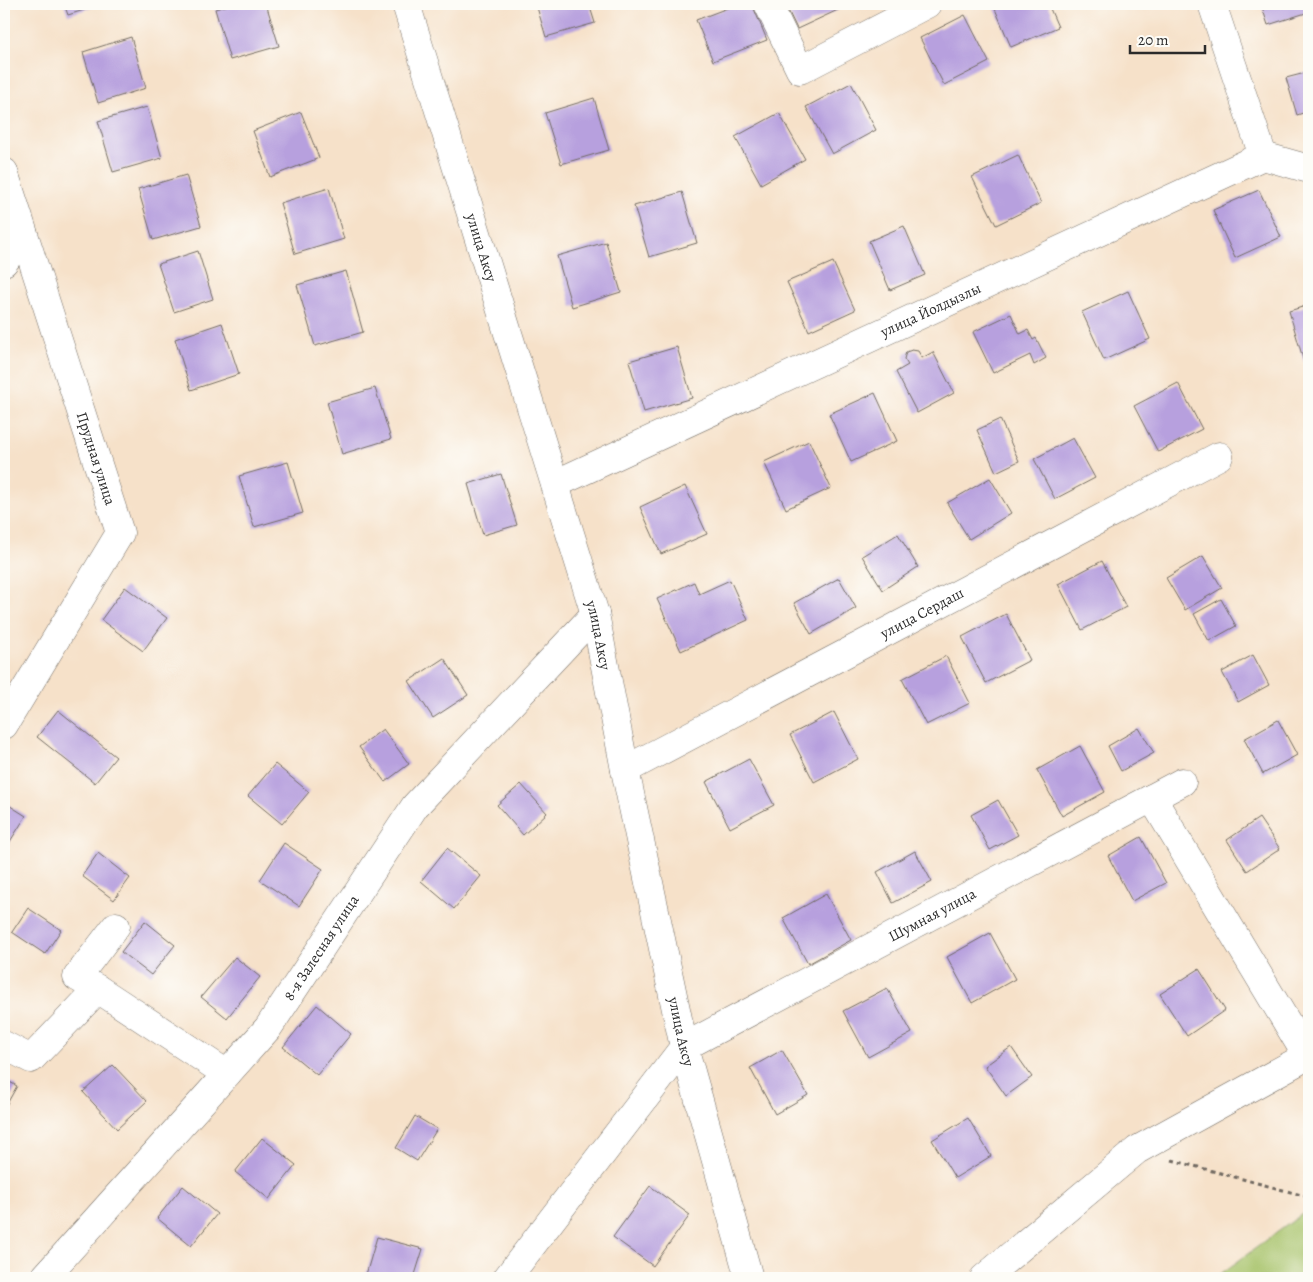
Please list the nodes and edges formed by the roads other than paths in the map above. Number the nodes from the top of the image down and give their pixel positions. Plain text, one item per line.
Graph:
1 (406, 4) edge
2 (768, 4) edge
3 (927, 4) edge
4 (1212, 4) edge
5 (1263, 156) junction
6 (1309, 169) edge
7 (4, 172) edge
8 (24, 234) junction
9 (4, 262) edge
10 (1219, 456) dead end
11 (555, 484) junction
12 (595, 614) junction
13 (4, 725) edge
14 (625, 770) junction
15 (1182, 782) dead end
16 (1152, 798) junction
17 (116, 926) dead end
18 (98, 989) junction
19 (4, 1045) edge
20 (684, 1047) junction
21 (1308, 1055) edge
22 (227, 1074) junction
23 (44, 1278) edge
24 (507, 1278) edge
25 (749, 1278) edge
26 (984, 1278) edge

1 - 11 street, улица Аксу
2 - 3 street
4 - 5 street
5 - 6 street
5 - 11 street, улица Йолдызлы
7 - 8 street, Прудная улица
8 - 9 street
8 - 13 street, Прудная улица
10 - 14 street, улица Сердаш
11 - 12 street, улица Аксу
12 - 14 street, улица Аксу
12 - 22 street, 8-я Залесная улица
14 - 20 street, улица Аксу
15 - 16 street, Шумная улица
16 - 20 street, Шумная улица
16 - 21 street
17 - 18 street
18 - 19 street
18 - 22 street
20 - 24 street
20 - 25 street, улица Аксу
21 - 26 street
22 - 23 street, 8-я Залесная улица

